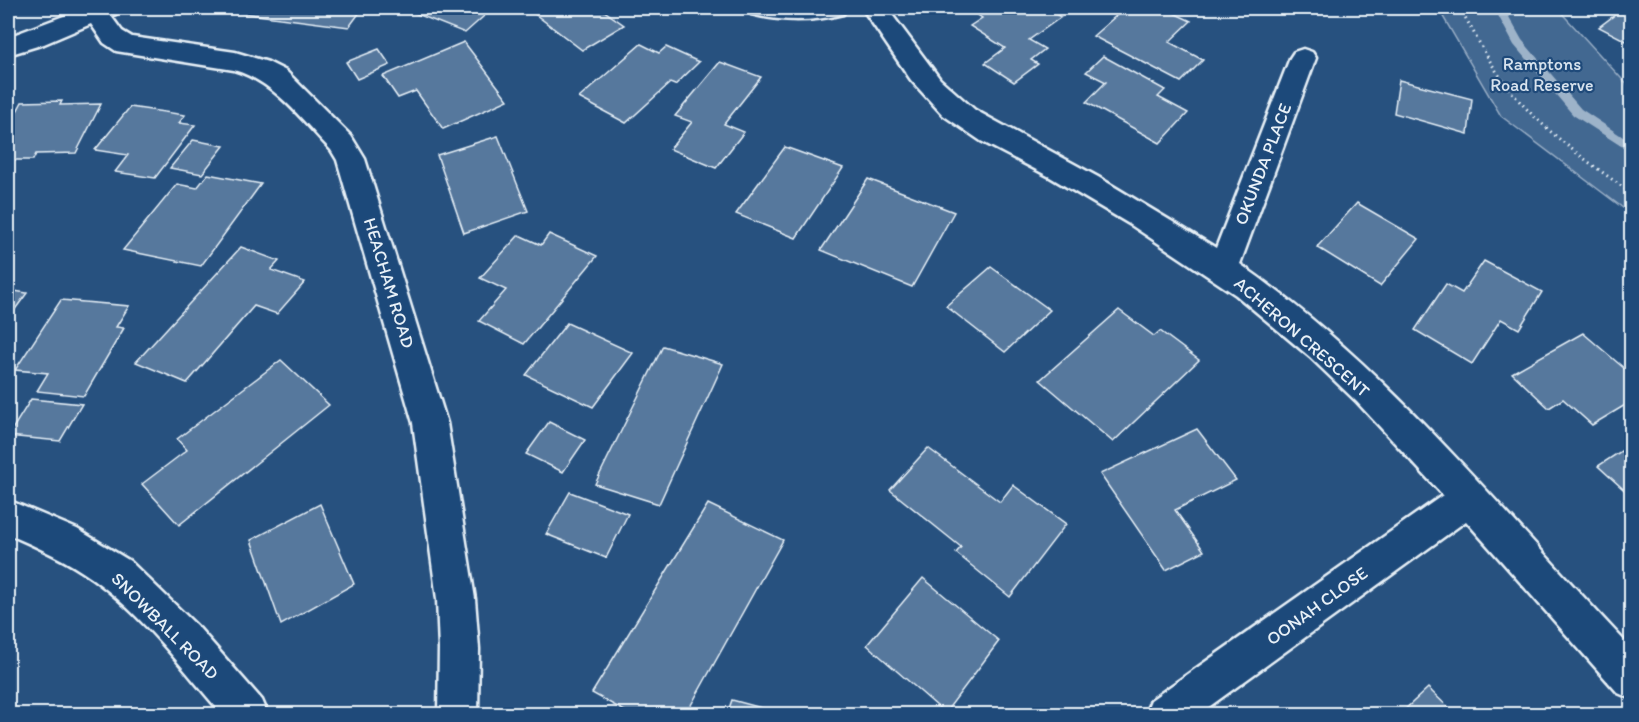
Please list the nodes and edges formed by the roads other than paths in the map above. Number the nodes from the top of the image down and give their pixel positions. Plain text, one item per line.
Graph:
1 (760, 8) edge
2 (834, 8) edge
3 (874, 8) edge
4 (102, 10) edge
5 (8, 46) edge
6 (1303, 58) dead end
7 (1223, 269) junction
8 (1469, 497) junction
9 (8, 517) edge
10 (1632, 679) edge
11 (248, 714) edge
12 (458, 714) edge
13 (1165, 714) edge

1 - 2 street
3 - 7 street, ACHERON CRESCENT
4 - 5 street
4 - 12 street, HEACHAM ROAD
6 - 7 street, OKUNDA PLACE
7 - 8 street, ACHERON CRESCENT
8 - 10 street, ACHERON CRESCENT
8 - 13 street, OONAH CLOSE
9 - 11 street, SNOWBALL ROAD

